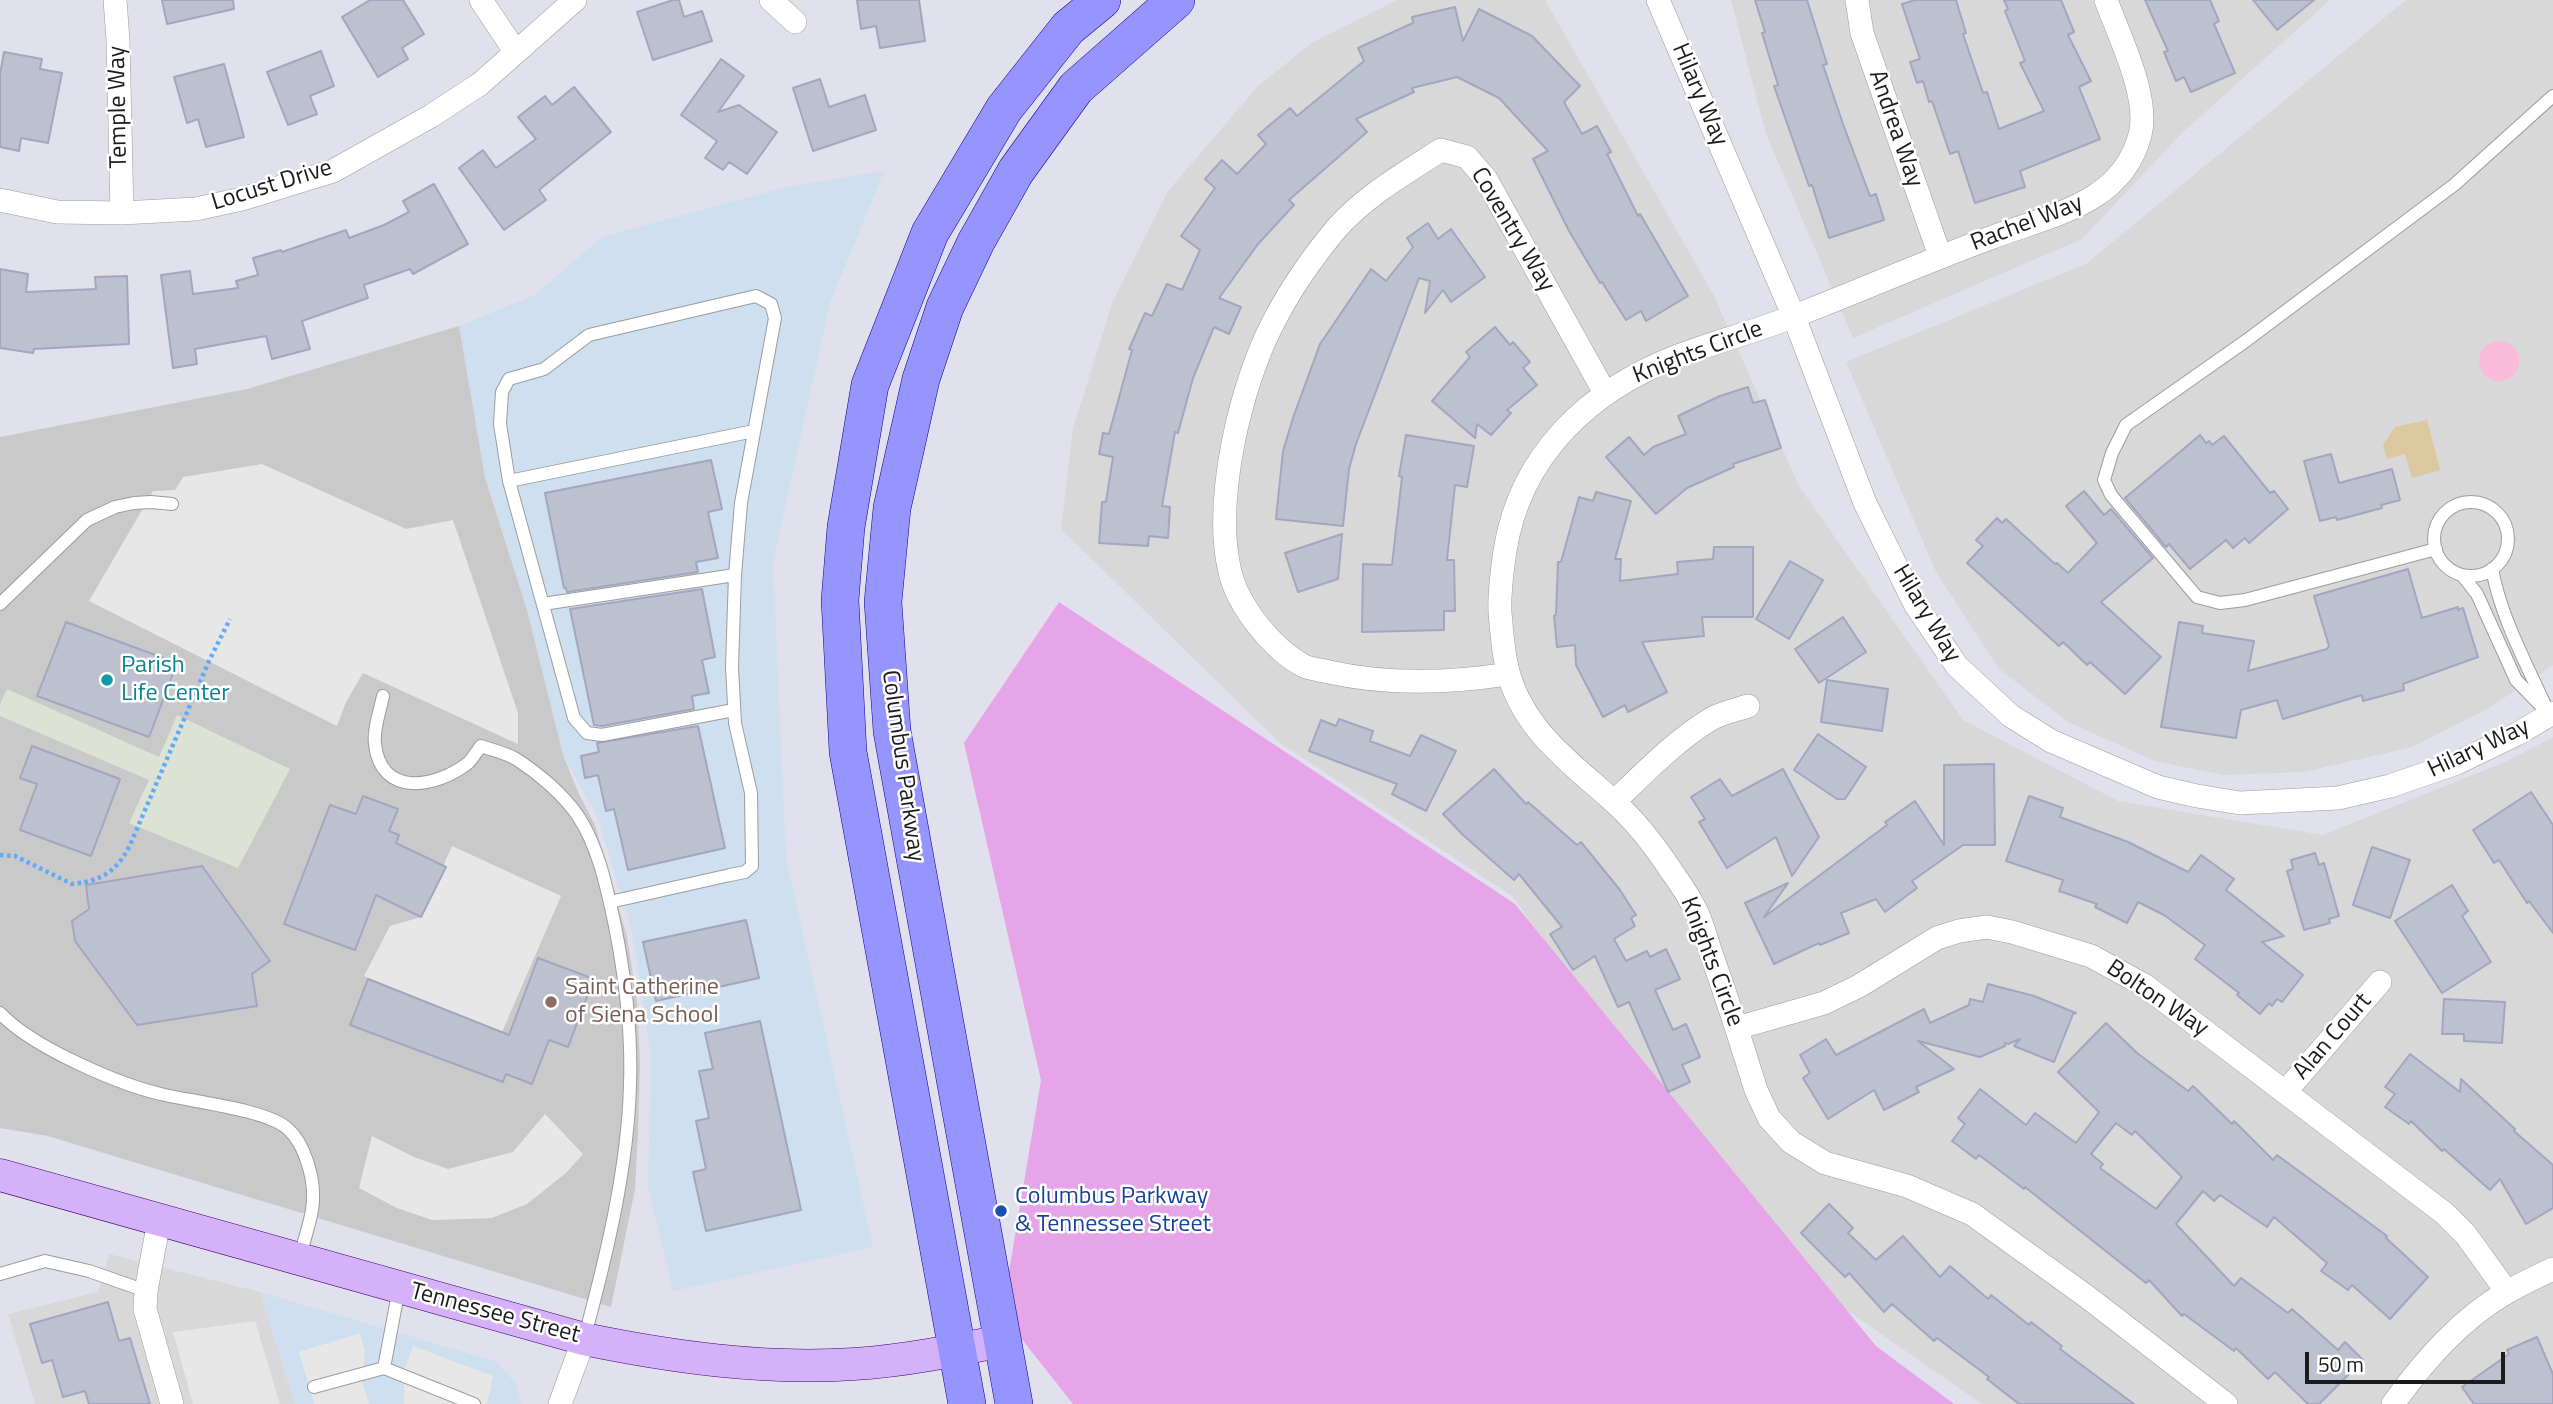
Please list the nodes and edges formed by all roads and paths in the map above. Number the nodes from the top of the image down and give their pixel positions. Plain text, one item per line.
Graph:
1 (115, 0) edge
2 (481, 0) edge
3 (575, 0) edge
4 (771, 0) edge
5 (1102, 0) edge
6 (1176, 0) edge
7 (1658, 0) edge
8 (1857, 0) edge
9 (2106, 0) edge
10 (795, 22) dead end
11 (515, 51) junction
12 (2553, 96) edge
13 (0, 200) edge
14 (122, 214) junction
15 (1940, 256) junction
16 (1794, 317) junction
17 (1605, 393) junction
18 (754, 431) junction
19 (509, 481) junction
20 (172, 504) dead end
21 (2436, 549) junction
22 (2492, 569) junction
23 (735, 575) junction
24 (2462, 575) junction
25 (0, 604) edge
26 (543, 604) junction
27 (230, 619) dead end
28 (1508, 674) junction
29 (383, 696) dead end
30 (1748, 706) dead end
31 (734, 710) junction
32 (2552, 716) edge
33 (1615, 802) junction
34 (0, 855) edge
35 (610, 902) junction
36 (2380, 982) dead end
37 (0, 1013) edge
38 (1737, 1028) junction
39 (2286, 1091) junction
40 (0, 1175) edge
41 (159, 1221) junction
42 (299, 1258) junction
43 (2553, 1269) edge
44 (0, 1274) edge
45 (400, 1288) junction
46 (146, 1291) junction
47 (2507, 1292) junction
48 (584, 1339) junction
49 (1001, 1341) junction
50 (956, 1350) junction
51 (384, 1368) junction
52 (314, 1387) dead end
53 (172, 1404) edge
54 (474, 1404) edge
55 (561, 1404) edge
56 (967, 1404) edge
57 (1014, 1404) edge
58 (2226, 1404) edge
59 (2393, 1404) edge

1 - 14 street, Temple Way
2 - 11 street
3 - 11 street, Locust Drive
4 - 10 street
5 - 50 main road, Columbus Parkway
6 - 49 main road, Columbus Parkway
7 - 16 street, Hilary Way
8 - 15 street, Andrea Way
9 - 15 street, Rachel Way
11 - 14 street, Locust Drive
12 - 21 lane
13 - 14 street, Locust Drive
15 - 16 street, Rachel Way
16 - 17 street, Knights Circle
16 - 32 street, Hilary Way
17 - 28 street, Knights Circle
17 - 28 street, Coventry Way
18 - 19 lane
18 - 19 lane
18 - 23 lane
19 - 26 lane
20 - 25 lane
21 - 22 lane
21 - 24 lane
22 - 24 lane
22 - 32 lane
23 - 26 lane
23 - 31 lane
24 - 32 lane
26 - 31 lane
27 - 34 path
28 - 33 street, Knights Circle
29 - 35 lane
30 - 33 street
31 - 35 lane
33 - 38 street, Knights Circle
35 - 48 lane
36 - 39 street, Alan Court
37 - 42 lane
38 - 39 street, Bolton Way
38 - 58 street, Knights Circle
39 - 47 street, Bolton Way
40 - 41 main road, Tennessee Street
41 - 42 main road, Tennessee Street
41 - 46 street
42 - 45 main road, Tennessee Street
43 - 47 street
44 - 46 lane
45 - 48 main road, Tennessee Street
45 - 51 lane
46 - 53 street
47 - 59 street
48 - 50 main road, Tennessee Street
48 - 55 street
49 - 50 main road, Tennessee Street
49 - 57 main road, Columbus Parkway
50 - 56 main road, Columbus Parkway
51 - 52 lane
51 - 54 lane

